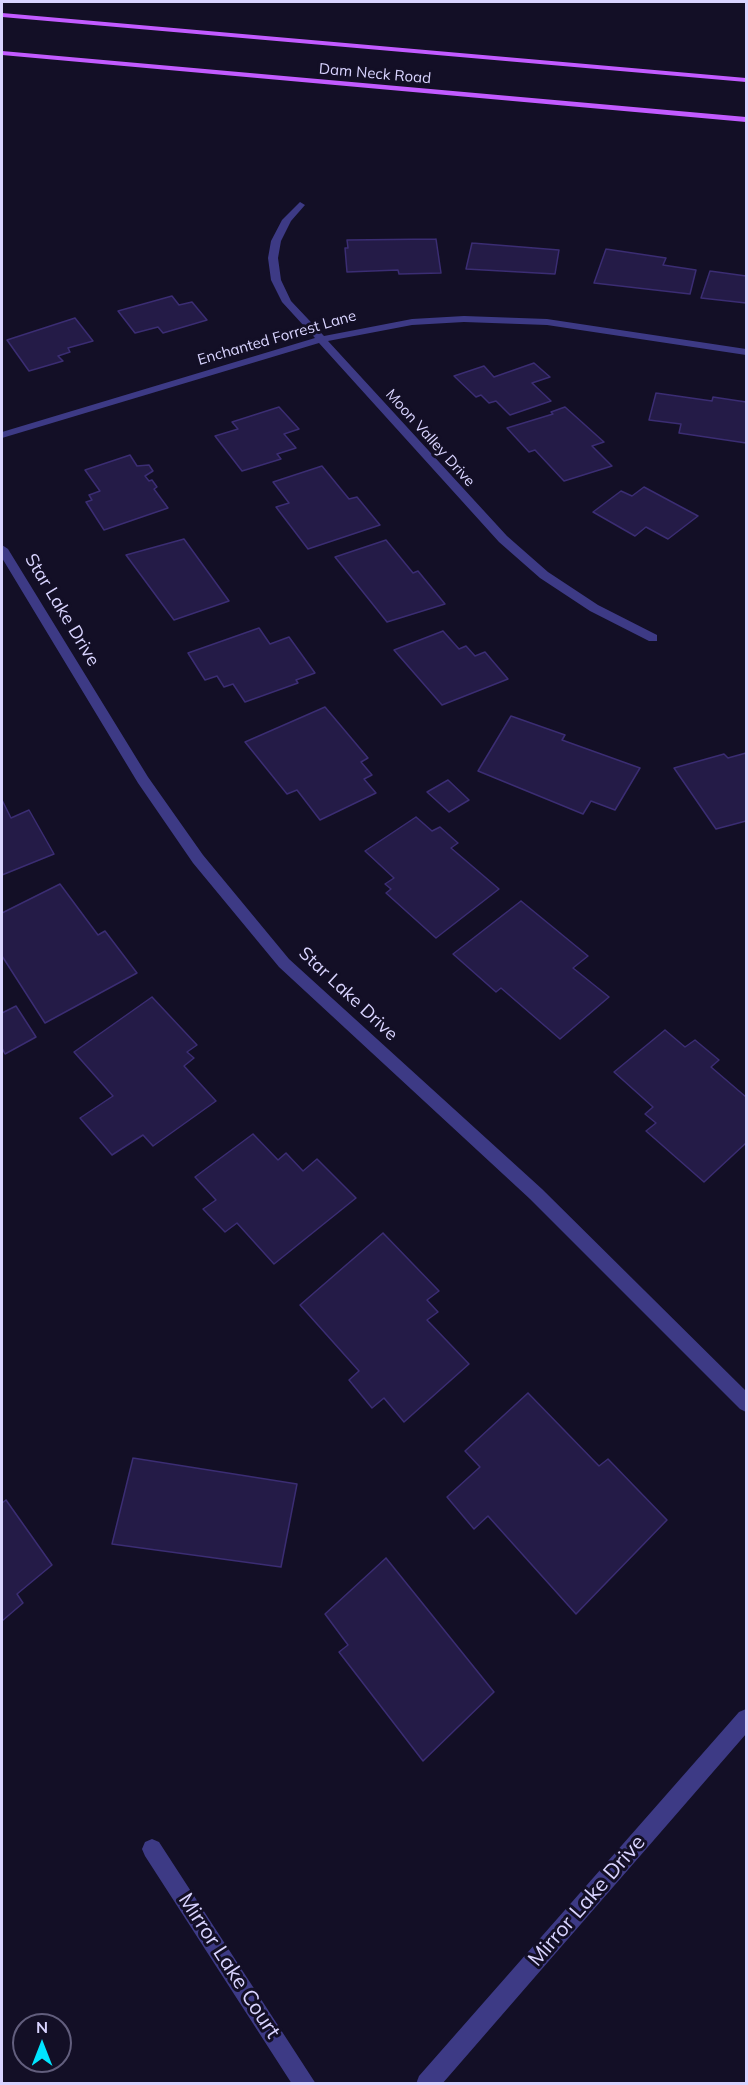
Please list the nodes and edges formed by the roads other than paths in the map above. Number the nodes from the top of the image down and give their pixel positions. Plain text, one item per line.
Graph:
1 (2, 15) edge
2 (2, 53) edge
3 (747, 80) edge
4 (747, 120) edge
5 (300, 205) dead end
6 (320, 340) junction
7 (747, 352) edge
8 (2, 435) edge
9 (2, 549) edge
10 (652, 638) dead end
11 (747, 1403) edge
12 (747, 1719) edge
13 (152, 1849) dead end
14 (305, 2084) edge
15 (427, 2084) edge

1 - 3 main road, Dam Neck Road
2 - 4 main road, Dam Neck Road
5 - 6 street, Moon Valley Drive
6 - 7 street, Enchanted Forrest Lane
6 - 8 street, Enchanted Forrest Lane
6 - 10 street, Moon Valley Drive
9 - 11 street, Star Lake Drive
12 - 15 street, Mirror Lake Drive
13 - 14 street, Mirror Lake Court

